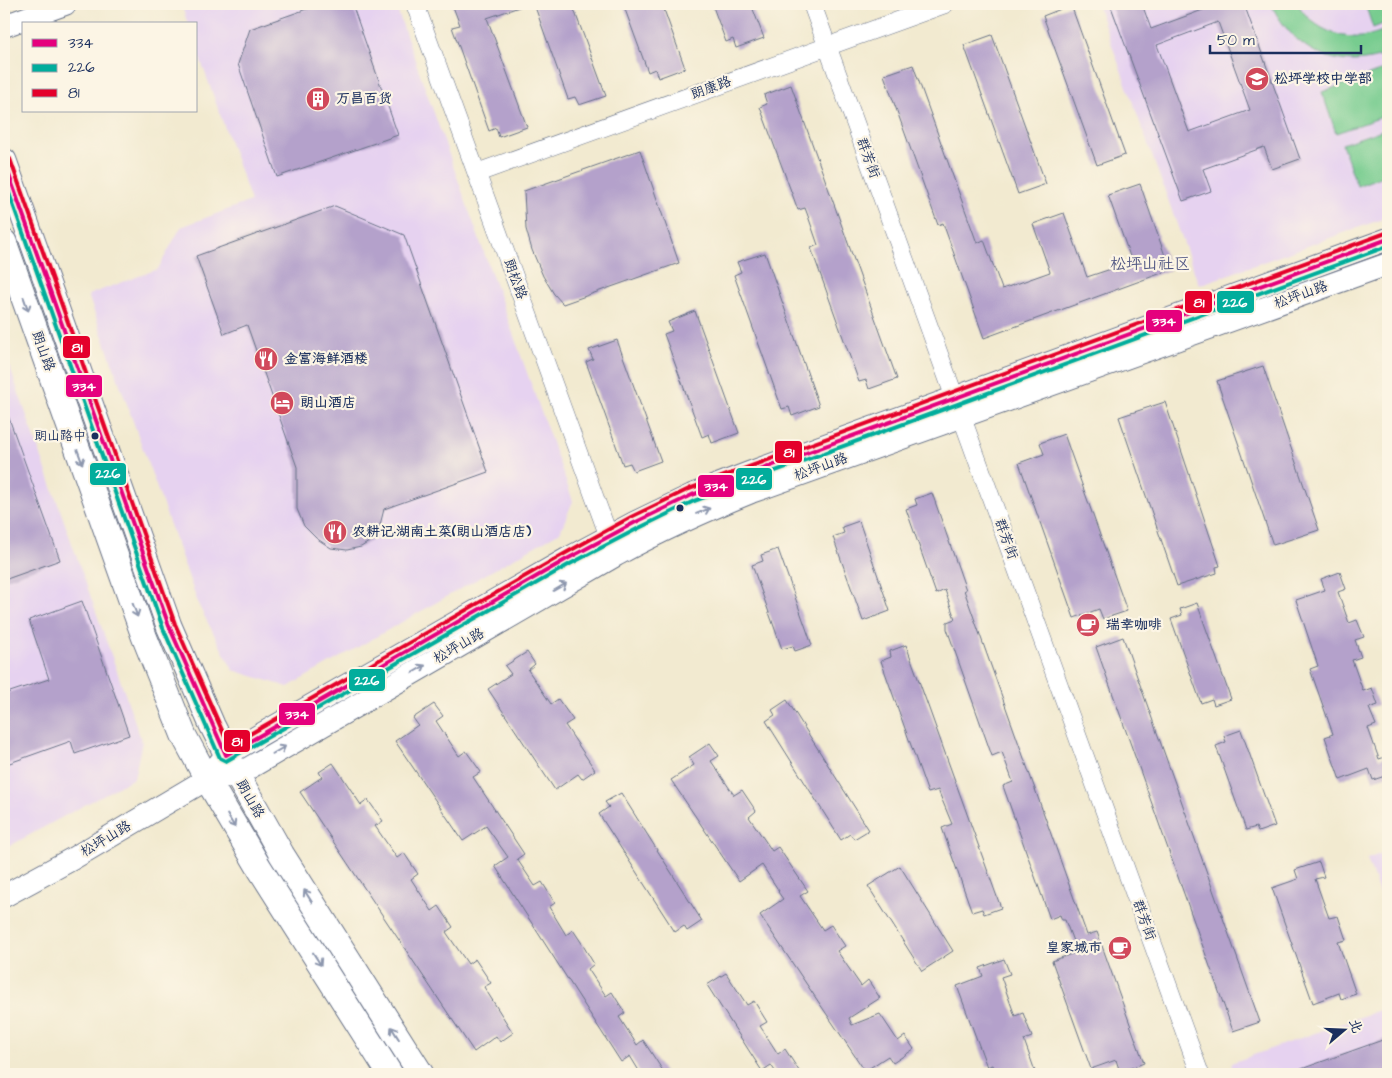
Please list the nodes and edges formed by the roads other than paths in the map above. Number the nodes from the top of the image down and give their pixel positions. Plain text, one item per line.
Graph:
1 (65, 4) edge
2 (415, 4) edge
3 (812, 4) edge
4 (946, 4) edge
5 (4, 26) edge
6 (828, 46) junction
7 (4, 161) edge
8 (477, 173) junction
9 (1388, 238) edge
10 (4, 242) edge
11 (1388, 264) edge
12 (958, 407) junction
13 (612, 546) junction
14 (232, 765) junction
15 (207, 779) junction
16 (4, 896) edge
17 (390, 1074) edge
18 (421, 1074) edge
19 (1200, 1074) edge

1 - 5 street
2 - 8 street, 朗松路
3 - 6 street, 群芳街
4 - 6 street, 朗康路
6 - 8 street, 朗康路
6 - 12 street, 群芳街
7 - 14 main road, 朗山路
8 - 13 street, 朗松路
9 - 12 street, 松坪山路
10 -> 15 main road, 朗山路
11 - 12 street, 松坪山路
12 - 13 street, 松坪山路
12 - 19 street, 群芳街
13 - 14 street, 松坪山路
14 - 15 street, 松坪山路
18 -> 14 main road, 朗山路
15 - 16 street, 松坪山路
15 -> 17 main road, 朗山路

